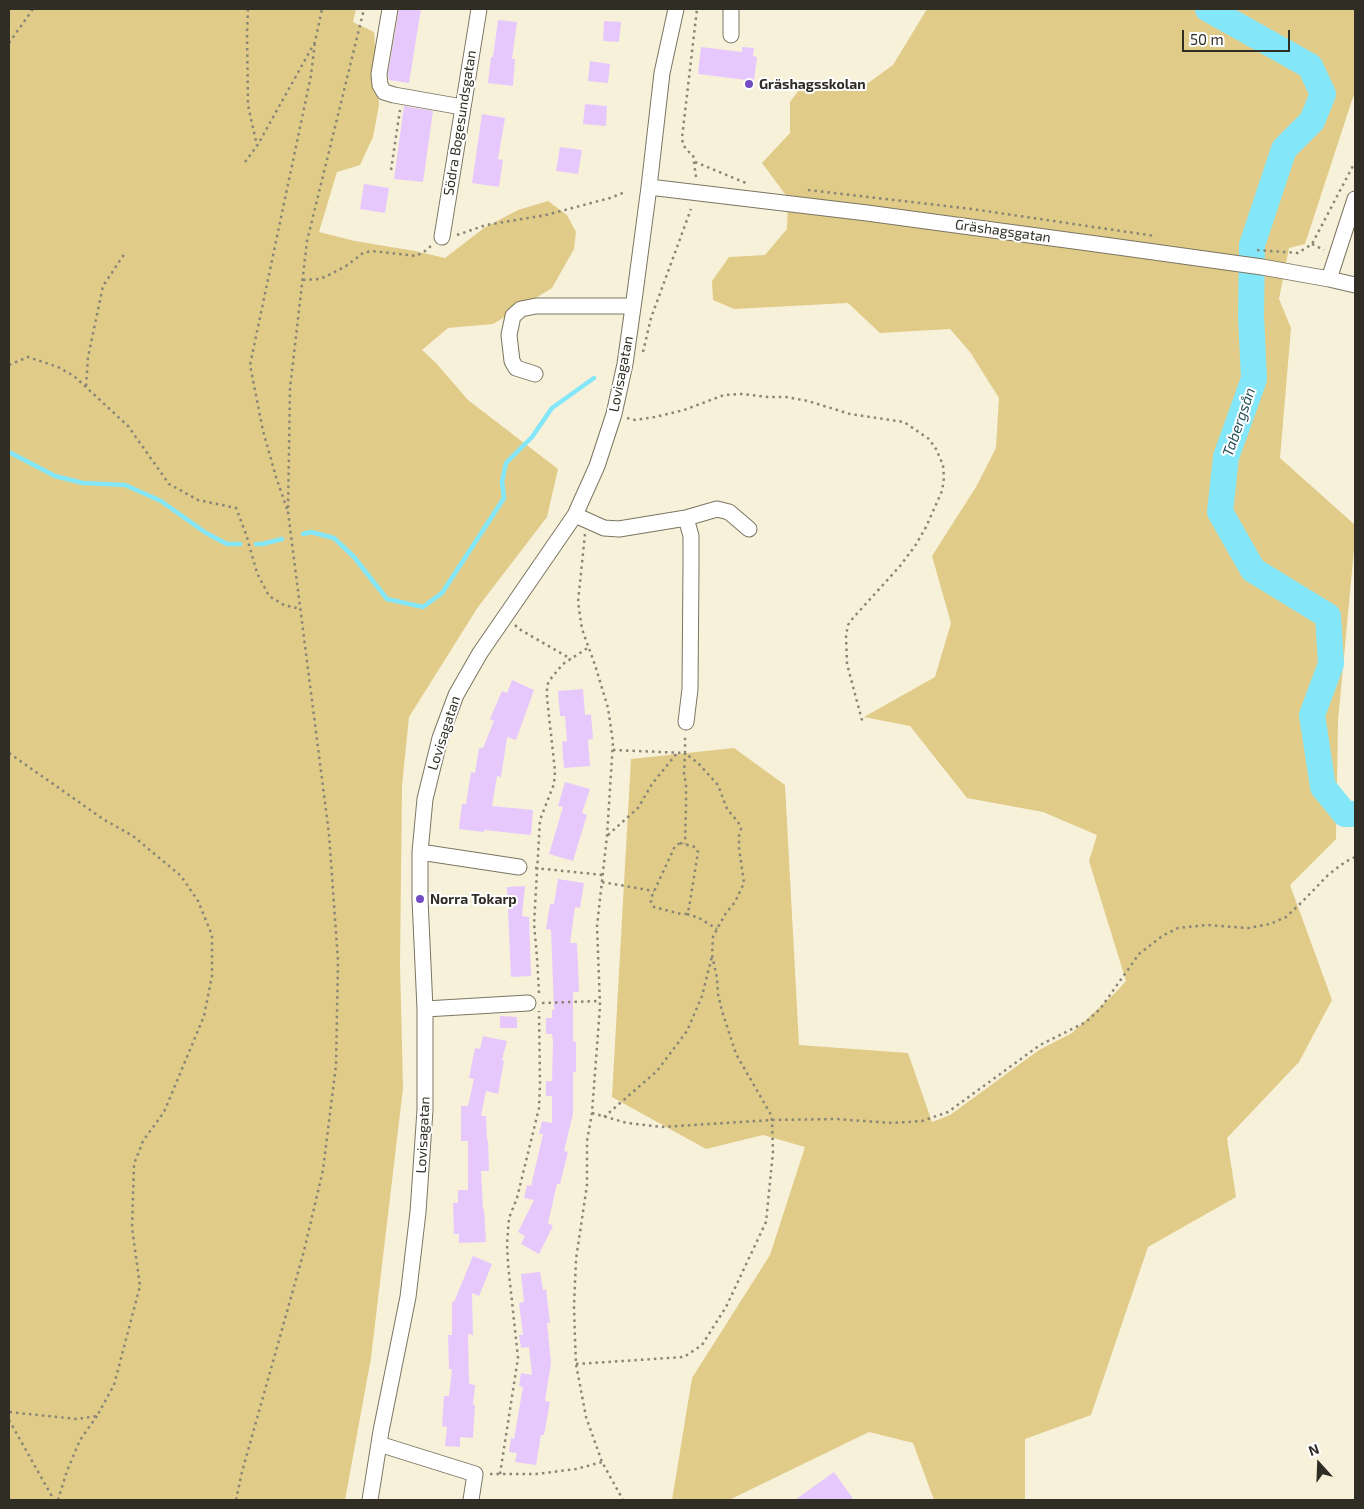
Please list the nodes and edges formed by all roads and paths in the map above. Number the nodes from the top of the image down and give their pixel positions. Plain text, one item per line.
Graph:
1 (33, 9) edge
2 (248, 9) edge
3 (322, 9) edge
4 (364, 9) edge
5 (390, 9) edge
6 (478, 9) edge
7 (676, 9) edge
8 (697, 9) edge
9 (731, 9) edge
10 (731, 35) dead end
11 (316, 42) junction
12 (9, 43) edge
13 (402, 96) junction
14 (462, 107) junction
15 (257, 146) junction
16 (245, 162) dead end
17 (695, 162) junction
18 (1355, 162) edge
19 (391, 170) dead end
20 (696, 177) dead end
21 (748, 184) dead end
22 (649, 187) junction
23 (807, 190) dead end
24 (625, 192) dead end
25 (1355, 199) edge
26 (442, 237) junction
27 (1164, 237) dead end
28 (1262, 251) dead end
29 (125, 253) dead end
30 (1329, 278) junction
31 (303, 280) junction
32 (1355, 285) edge
33 (633, 306) junction
34 (9, 365) edge
35 (535, 374) dead end
36 (86, 386) junction
37 (614, 414) junction
38 (288, 512) junction
39 (582, 518) junction
40 (686, 518) junction
41 (749, 529) dead end
42 (301, 609) junction
43 (504, 616) junction
44 (589, 647) junction
45 (571, 659) junction
46 (686, 722) joint
47 (863, 724) dead end
48 (613, 750) junction
49 (9, 753) edge
50 (677, 753) junction
51 (685, 753) junction
52 (607, 836) junction
53 (685, 844) junction
54 (420, 852) junction
55 (1355, 857) edge
56 (519, 867) joint
57 (537, 868) junction
58 (603, 875) junction
59 (602, 882) junction
60 (654, 891) junction
61 (686, 914) junction
62 (717, 929) junction
63 (712, 955) junction
64 (600, 1000) junction
65 (534, 1003) junction
66 (425, 1009) junction
67 (592, 1113) junction
68 (604, 1117) junction
69 (772, 1120) junction
70 (576, 1364) junction
71 (9, 1412) edge
72 (97, 1416) junction
73 (9, 1420) edge
74 (379, 1444) junction
75 (602, 1462) junction
76 (475, 1474) junction
77 (500, 1474) junction
78 (54, 1500) edge
79 (58, 1500) edge
80 (236, 1500) edge
81 (370, 1500) edge
82 (471, 1500) edge
83 (623, 1500) edge

1 - 12 path
2 - 15 path
3 - 11 path
4 - 31 path
5 - 13 street
6 - 14 street, Södra Bogesundsgatan
7 - 22 street, Lovisagatan
8 - 17 path
9 - 10 street
11 - 15 path
11 - 38 path
13 - 14 street
13 - 19 path
14 - 26 street, Södra Bogesundsgatan
15 - 16 path
17 - 20 path
17 - 21 path
18 - 28 path
22 - 30 street, Gräshagsgatan
22 - 33 street, Lovisagatan
23 - 27 path
24 - 26 path
25 - 30 street
26 - 31 path
29 - 36 path
30 - 32 street, Gräshagsgatan
31 - 38 path
33 - 35 street
33 - 37 street, Lovisagatan
34 - 36 path
36 - 42 path
37 - 39 street, Lovisagatan
37 - 47 path
38 - 42 path
39 - 40 street
39 - 43 street, Lovisagatan
39 - 44 path
40 - 41 street
40 - 46 street
42 - 80 path
43 - 45 path
43 - 54 street, Lovisagatan
44 - 45 path
44 - 48 path
45 - 57 path
46 - 51 path
48 - 50 path
48 - 52 path
49 - 72 path
50 - 51 path
50 - 52 path
51 - 53 path
51 - 62 path
52 - 58 path
53 - 60 path
53 - 61 path
54 - 56 street
54 - 66 street, Lovisagatan
55 - 69 path
56 - 57 path
57 - 58 path
57 - 65 path
58 - 59 path
59 - 60 path
59 - 64 path
60 - 61 path
61 - 62 path
62 - 63 path
63 - 68 path
63 - 69 path
64 - 65 path
64 - 67 path
65 - 66 street
65 - 77 path
66 - 74 street, Lovisagatan
67 - 68 path
67 - 70 path
68 - 69 path
69 - 70 path
70 - 75 path
71 - 72 path
72 - 79 path
73 - 78 path
74 - 76 street
74 - 81 street, Lovisagatan
75 - 77 path
75 - 83 path
76 - 77 path
76 - 82 street

